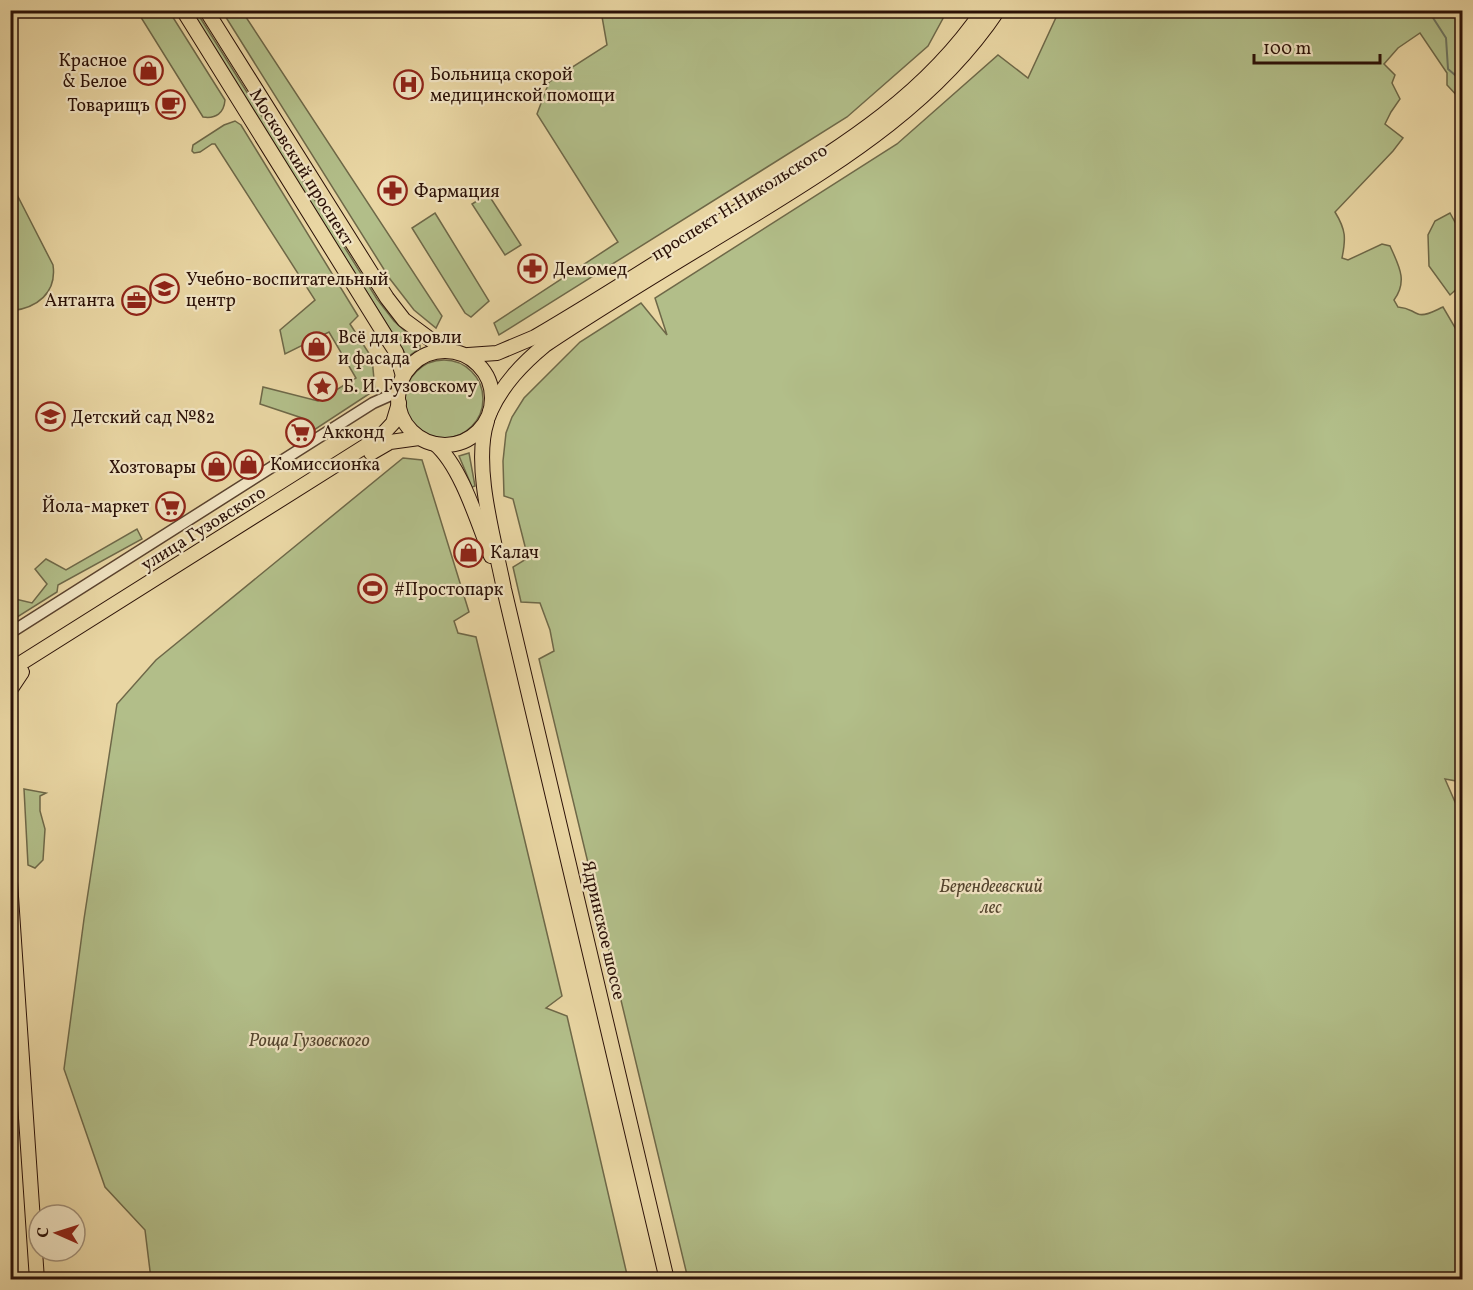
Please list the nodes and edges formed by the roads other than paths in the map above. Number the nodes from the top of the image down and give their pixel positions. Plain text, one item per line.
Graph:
1 (183, 10) edge
2 (206, 10) edge
3 (983, 10) edge
4 (998, 10) edge
5 (446, 351) junction
6 (468, 355) junction
7 (403, 376) junction
8 (400, 397) junction
9 (488, 416) junction
10 (419, 438) junction
11 (435, 444) junction
12 (504, 589) junction
13 (10, 633) edge
14 (14, 673) edge
15 (10, 690) edge
16 (10, 882) edge
17 (12, 931) edge
18 (10, 1018) edge
19 (16, 1041) edge
20 (28, 1203) edge
21 (28, 1263) edge
22 (35, 1263) edge
23 (28, 1280) edge
24 (37, 1280) edge
25 (667, 1280) edge

1 - 7 main road, Московский проспект
2 - 5 main road, Московский проспект
3 - 6 main road, проспект Н.Никольского
4 - 9 main road, проспект Н.Никольского
5 - 6 main road
5 - 7 main road
6 - 9 main road
7 - 8 main road
8 - 10 main road
8 - 13 street
8 - 14 main road, улица Гузовского
9 - 11 main road
9 - 12 main road, Ядринское шоссе
10 - 11 main road
10 - 14 main road, улица Гузовского
11 - 12 main road, Ядринское шоссе
12 - 25 main road, Ядринское шоссе
14 - 15 main road
16 - 17 main road
17 - 19 main road
18 - 19 main road
19 - 20 main road
21 - 23 main road
22 - 24 main road

